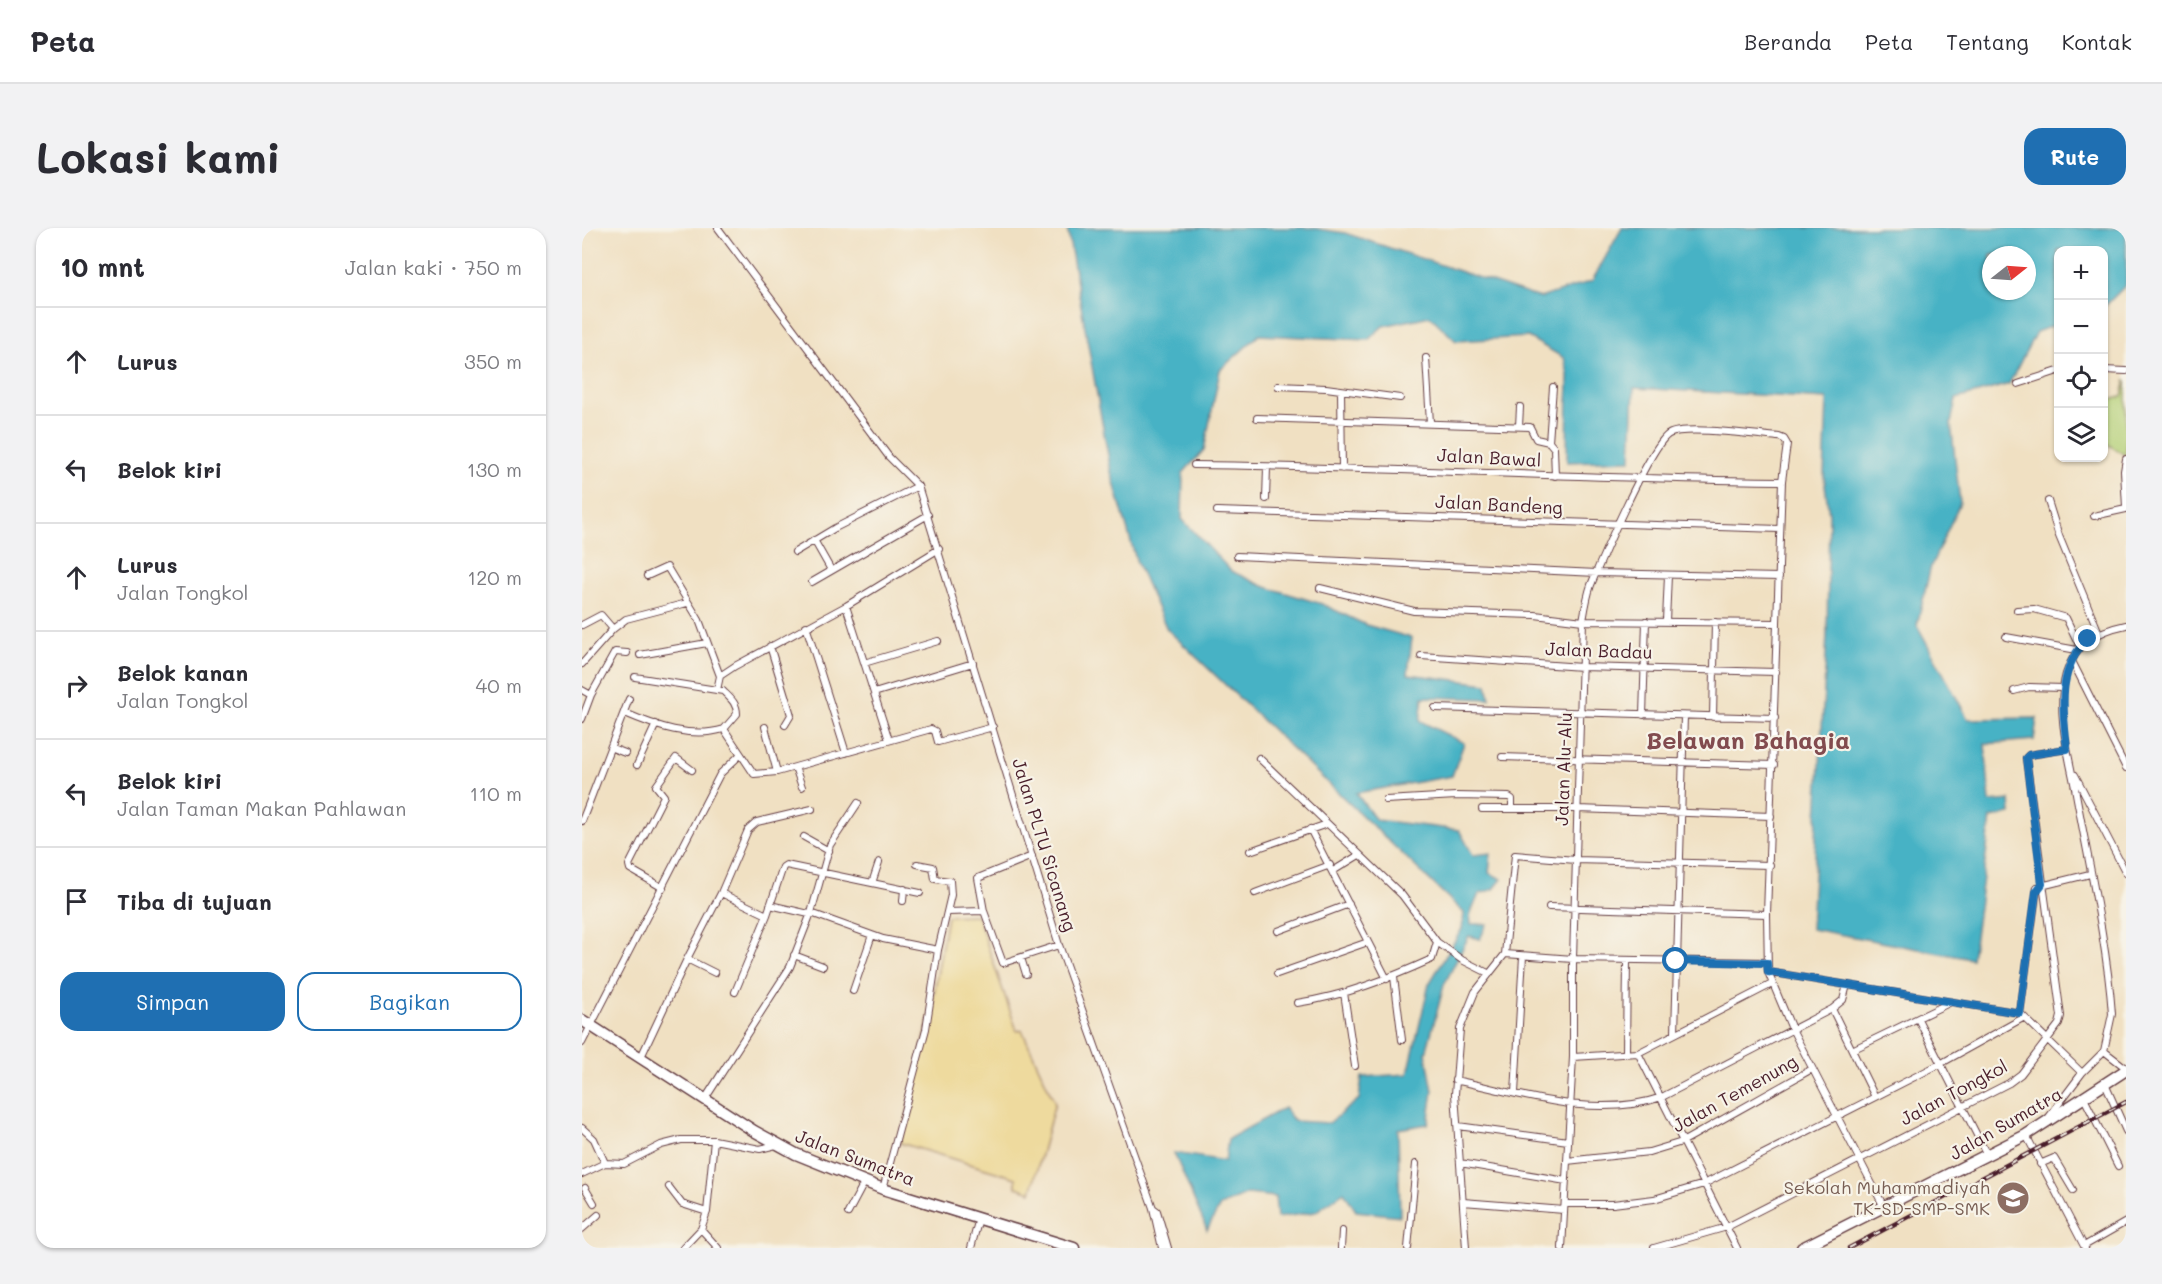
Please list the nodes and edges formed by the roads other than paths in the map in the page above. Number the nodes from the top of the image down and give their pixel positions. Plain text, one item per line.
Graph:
1 (718, 228) edge
2 (1426, 358) dead end
3 (2108, 370) edge
4 (2126, 371) edge
5 (2054, 372) edge
6 (2018, 384) dead end
7 (1278, 386) dead end
8 (1553, 387) dead end
9 (1341, 390) junction
10 (1400, 398) dead end
11 (1520, 407) dead end
12 (1257, 418) dead end
13 (1342, 419) junction
14 (1430, 423) junction
15 (1519, 426) junction
16 (1548, 442) junction
17 (2126, 459) edge
18 (1194, 465) dead end
19 (1267, 467) junction
20 (1342, 469) junction
21 (1555, 476) junction
22 (1640, 480) junction
23 (1782, 481) junction
24 (918, 486) junction
25 (1266, 499) dead end
26 (2048, 501) dead end
27 (2126, 508) edge
28 (1217, 511) dead end
29 (928, 515) junction
30 (2094, 516) dead end
31 (1616, 526) junction
32 (1780, 529) junction
33 (814, 540) junction
34 (939, 549) junction
35 (795, 552) dead end
36 (1237, 556) dead end
37 (831, 570) junction
38 (1597, 573) junction
39 (1668, 575) junction
40 (647, 576) dead end
41 (1779, 577) junction
42 (812, 582) dead end
43 (1320, 588) dead end
44 (687, 603) junction
45 (846, 606) junction
46 (2017, 610) dead end
47 (1583, 621) junction
48 (1646, 621) junction
49 (1666, 621) junction
50 (1715, 622) junction
51 (1777, 623) junction
52 (582, 625) edge
53 (2126, 625) edge
54 (806, 626) junction
55 (613, 629) junction
56 (2099, 633) junction
57 (2006, 637) dead end
58 (938, 641) dead end
59 (707, 643) junction
60 (770, 646) junction
61 (2079, 649) junction
62 (627, 653) dead end
63 (640, 655) dead end
64 (1421, 656) dead end
65 (2072, 661) junction
66 (864, 663) junction
67 (973, 663) junction
68 (582, 664) edge
69 (1582, 668) junction
70 (1644, 668) junction
71 (1714, 670) junction
72 (1776, 672) junction
73 (720, 676) junction
74 (634, 677) dead end
75 (2063, 688) junction
76 (582, 690) edge
77 (717, 690) junction
78 (2014, 691) dead end
79 (874, 693) junction
80 (591, 694) junction
81 (629, 699) dead end
82 (1435, 708) dead end
83 (625, 713) junction
84 (1581, 713) junction
85 (1643, 714) junction
86 (1684, 716) junction
87 (1713, 717) junction
88 (1775, 718) junction
89 (582, 719) edge
90 (656, 724) junction
91 (785, 725) dead end
92 (765, 727) dead end
93 (993, 727) junction
94 (724, 729) junction
95 (889, 740) junction
96 (612, 748) junction
97 (2067, 749) junction
98 (625, 753) dead end
99 (846, 753) junction
100 (740, 755) junction
101 (1502, 757) dead end
102 (1259, 758) dead end
103 (1579, 761) junction
104 (1680, 764) junction
105 (637, 765) dead end
106 (1774, 765) junction
107 (795, 767) junction
108 (2071, 768) junction
109 (2126, 768) edge
110 (692, 770) dead end
111 (777, 772) junction
112 (802, 788) dead end
113 (1386, 800) dead end
114 (858, 803) dead end
115 (812, 809) dead end
116 (1482, 809) dead end
117 (1512, 809) junction
118 (1578, 809) junction
119 (1680, 812) junction
120 (1771, 816) junction
121 (582, 821) edge
122 (1326, 824) junction
123 (1310, 829) junction
124 (804, 837) dead end
125 (829, 851) junction
126 (1250, 851) dead end
127 (1359, 855) junction
128 (1032, 856) junction
129 (1576, 860) junction
130 (879, 862) dead end
131 (1679, 862) junction
132 (917, 864) dead end
133 (1770, 864) junction
134 (1331, 868) junction
135 (823, 872) junction
136 (2126, 873) edge
137 (2090, 874) junction
138 (872, 883) junction
139 (2042, 884) junction
140 (663, 888) junction
141 (904, 889) junction
142 (721, 893) junction
143 (920, 893) dead end
144 (1256, 894) dead end
145 (903, 901) dead end
146 (1349, 904) junction
147 (770, 905) junction
148 (1549, 907) dead end
149 (1575, 908) junction
150 (984, 911) junction
151 (1677, 911) junction
152 (947, 912) junction
153 (810, 913) junction
154 (1767, 914) junction
155 (767, 915) junction
156 (1278, 931) dead end
157 (872, 935) junction
158 (1368, 942) junction
159 (1440, 944) junction
160 (1059, 945) junction
161 (937, 949) junction
162 (1505, 954) junction
163 (794, 955) junction
164 (1523, 956) junction
165 (1021, 958) junction
166 (687, 959) junction
167 (1573, 959) junction
168 (1627, 960) junction
169 (1676, 961) junction
170 (1767, 963) junction
171 (823, 966) dead end
172 (1488, 972) junction
173 (1768, 972) junction
174 (714, 973) dead end
175 (1026, 974) dead end
176 (1277, 974) dead end
177 (1390, 978) junction
178 (1772, 984) junction
179 (1846, 985) junction
180 (853, 991) dead end
181 (735, 992) dead end
182 (1344, 993) junction
183 (1952, 1002) junction
184 (1297, 1003) dead end
185 (1832, 1009) junction
186 (2021, 1015) junction
187 (1918, 1019) junction
188 (582, 1020) edge
189 (592, 1026) junction
190 (1792, 1029) junction
191 (1675, 1033) junction
192 (1402, 1040) dead end
193 (2047, 1040) junction
194 (582, 1043) edge
195 (1852, 1050) junction
196 (2104, 1051) junction
197 (1626, 1053) junction
198 (1638, 1053) junction
199 (641, 1057) junction
200 (1573, 1057) junction
201 (1940, 1064) junction
202 (1355, 1066) dead end
203 (1812, 1069) junction
204 (2126, 1069) edge
205 (2082, 1073) junction
206 (1455, 1080) junction
207 (2105, 1084) junction
208 (1515, 1093) junction
209 (1662, 1097) junction
210 (1875, 1097) junction
211 (2084, 1098) junction
212 (705, 1099) junction
213 (1569, 1103) junction
214 (1962, 1108) junction
215 (1836, 1116) junction
216 (2043, 1124) junction
217 (1458, 1126) junction
218 (582, 1128) edge
219 (2126, 1131) edge
220 (2026, 1135) junction
221 (714, 1140) junction
222 (1568, 1141) junction
223 (1682, 1142) junction
224 (776, 1145) junction
225 (1987, 1156) junction
226 (1859, 1160) junction
227 (1567, 1161) junction
228 (605, 1163) junction
229 (1460, 1163) junction
230 (1416, 1164) dead end
231 (2040, 1164) junction
232 (2118, 1166) dead end
233 (582, 1174) edge
234 (1566, 1180) junction
235 (864, 1183) junction
236 (1704, 1184) junction
237 (583, 1187) edge
238 (669, 1187) dead end
239 (883, 1189) junction
240 (2073, 1190) dead end
241 (1463, 1202) junction
242 (594, 1203) dead end
243 (1565, 1207) junction
244 (1153, 1208) junction
245 (1884, 1208) junction
246 (707, 1212) junction
247 (848, 1213) dead end
248 (598, 1215) dead end
249 (979, 1218) junction
250 (2126, 1222) edge
251 (1727, 1227) junction
252 (582, 1229) edge
253 (701, 1229) junction
254 (1342, 1231) dead end
255 (2085, 1247) edge
256 (683, 1248) edge
257 (718, 1248) edge
258 (971, 1248) edge
259 (1074, 1248) edge
260 (1162, 1248) edge
261 (1168, 1248) edge
262 (1341, 1248) edge
263 (1408, 1248) edge
264 (1466, 1248) edge
265 (1562, 1248) edge
266 (1654, 1248) edge
267 (1737, 1248) edge
268 (1803, 1248) edge

1 - 24 street
2 - 14 street
3 - 4 street
5 - 6 street
7 - 9 street
8 - 16 street
9 - 10 street
9 - 13 street
11 - 15 street
12 - 13 street
13 - 14 street
13 - 20 street
14 - 15 street
15 - 16 street
16 - 21 street
17 - 27 street
18 - 19 street, Jalan Bawal
19 - 20 street, Jalan Bawal
19 - 25 street
20 - 21 street, Jalan Bawal
21 - 22 street, Jalan Bawal
22 - 23 street, Jalan Bawal
22 - 23 street, Jalan Alu-Alu
22 - 31 street, Jalan Alu-Alu
23 - 32 street
24 - 29 street, Jalan PLTU Sicanang
24 - 33 street
26 - 56 street
27 - 30 street
28 - 31 street, Jalan Bandeng
29 - 34 street, Jalan PLTU Sicanang
29 - 37 street
31 - 32 street, Jalan Bandeng
31 - 38 street, Jalan Alu-Alu
32 - 41 street
33 - 35 street
33 - 37 street
34 - 45 street
34 - 67 street, Jalan PLTU Sicanang
36 - 38 street
37 - 42 street
38 - 39 street
38 - 47 street, Jalan Alu-Alu
39 - 41 street
39 - 49 street
40 - 44 street
41 - 51 street
43 - 47 street
44 - 55 street
44 - 59 street
45 - 54 street
45 - 66 street
46 - 61 street
47 - 48 street
47 - 69 street, Jalan Alu-Alu
48 - 49 street
48 - 70 street
49 - 50 street
50 - 51 street
50 - 71 street
51 - 72 street
52 - 55 street
53 - 56 street
54 - 60 street
54 - 99 street
55 - 68 street
56 - 61 street
57 - 61 street
58 - 66 street
59 - 63 street
59 - 73 street
60 - 73 street
60 - 91 street
61 - 65 street
62 - 80 street
64 - 69 street, Jalan Badau
65 - 75 street
65 - 109 street
66 - 79 street
67 - 79 street
67 - 93 street, Jalan PLTU Sicanang
69 - 70 street, Jalan Badau
69 - 84 street, Jalan Alu-Alu
70 - 71 street, Jalan Badau
70 - 85 street
71 - 72 street, Jalan Badau
71 - 87 street
72 - 88 street
73 - 77 street
74 - 77 street
75 - 78 street
75 - 97 street
76 - 80 street
77 - 94 street
79 - 95 street
80 - 89 street
81 - 83 street
82 - 84 street
83 - 90 street
83 - 96 street
84 - 85 street
84 - 103 street, Jalan Alu-Alu
85 - 86 street
86 - 87 street
86 - 104 street
87 - 88 street
88 - 106 street
90 - 94 street
90 - 105 street
92 - 111 street
93 - 95 street
93 - 128 street, Jalan PLTU Sicanang
94 - 100 street
95 - 99 street
96 - 98 street
96 - 121 street
97 - 108 street
97 - 139 street, Jalan Tongkol
99 - 107 street
100 - 111 street
100 - 140 street
101 - 103 street
102 - 122 street
103 - 104 street
103 - 118 street, Jalan Alu-Alu
104 - 106 street
104 - 119 street
106 - 120 street
107 - 111 street
107 - 112 street
108 - 136 street
108 - 137 street
110 - 140 street
113 - 117 street
114 - 125 street
115 - 142 street
116 - 117 street
117 - 118 street
118 - 119 street
118 - 129 street, Jalan Alu-Alu
119 - 120 street
119 - 131 street
120 - 133 street
122 - 123 street
122 - 127 street
123 - 126 street
123 - 134 street
124 - 125 street
125 - 135 street
127 - 134 street
127 - 159 street
128 - 150 street
128 - 160 street, Jalan PLTU Sicanang
129 - 131 street
129 - 149 street, Jalan Alu-Alu
129 - 162 street
130 - 138 street
131 - 133 street
131 - 151 street
132 - 152 street
133 - 154 street
134 - 144 street
134 - 146 street
135 - 138 street
135 - 147 street
135 - 153 street
137 - 139 street
137 - 196 street
138 - 141 street
139 - 186 street
139 - 193 street, Jalan Tongkol
140 - 189 street
141 - 143 street
141 - 145 street
142 - 155 street
142 - 166 street
146 - 156 street
146 - 158 street
147 - 153 street
147 - 155 street
148 - 149 street
149 - 151 street
149 - 167 street, Jalan Alu-Alu
150 - 152 street
150 - 165 street
151 - 154 street
151 - 169 street
152 - 161 street
153 - 157 street
153 - 163 street
154 - 170 street
155 - 181 street
157 - 161 street
157 - 180 street
158 - 176 street
158 - 177 street
159 - 172 street
159 - 177 street
160 - 165 street
160 - 244 street, Jalan PLTU Sicanang
161 - 239 street
162 - 164 street
162 - 172 street
163 - 171 street
163 - 212 street
164 - 167 street
164 - 208 street
165 - 175 street
166 - 174 street
166 - 199 street
167 - 168 street
167 - 200 street, Jalan Alu-Alu
168 - 169 street
168 - 197 street
169 - 170 street
169 - 191 street
170 - 173 street
172 - 206 street
173 - 178 street
173 - 179 street
177 - 182 street
177 - 192 street
178 - 190 street
178 - 191 street
179 - 183 street
179 - 185 street
182 - 184 street
182 - 202 street
183 - 186 street
183 - 187 street
185 - 190 street
185 - 195 street
186 - 193 street
186 - 201 street
187 - 195 street
187 - 201 street
188 - 189 highway, Jalan Sumatra
189 - 194 street
189 - 199 highway, Jalan Sumatra
190 - 203 street
190 - 209 street
191 - 198 street
193 - 205 street
193 - 214 street, Jalan Tongkol
195 - 210 street
196 - 204 street
196 - 205 street
197 - 198 street
197 - 200 street
198 - 209 street
199 - 212 highway, Jalan Sumatra
200 - 213 street, Jalan Alu-Alu
201 - 210 street
201 - 214 street
203 - 215 street
203 - 223 street, Jalan Temenung
204 - 207 highway, Jalan Sumatra
205 - 216 street
206 - 208 street
206 - 217 street
207 - 211 highway, Jalan Sumatra
207 - 219 street
208 - 213 street
209 - 213 street
209 - 223 street
210 - 215 street
211 - 216 highway, Jalan Sumatra
211 - 232 street
212 - 224 highway, Jalan Sumatra
213 - 222 street, Jalan Alu-Alu
214 - 225 street
214 - 226 street, Jalan Tongkol
215 - 226 street
215 - 236 street
216 - 220 highway, Jalan Sumatra
217 - 222 street
217 - 229 street
218 - 228 street
220 - 225 highway, Jalan Sumatra
220 - 231 street
221 - 224 street
221 - 228 street
221 - 246 street
222 - 227 street, Jalan Alu-Alu
223 - 227 street, Jalan Temenung
223 - 236 street
224 - 235 highway, Jalan Sumatra
225 - 245 highway, Jalan Sumatra
226 - 245 street
226 - 251 street, Jalan Tongkol
227 - 234 street, Jalan Alu-Alu
228 - 233 street
229 - 234 street
229 - 241 street
230 - 263 street
231 - 240 street
231 - 255 street
234 - 243 street, Jalan Alu-Alu
235 - 239 highway, Jalan Sumatra
235 - 247 street
236 - 243 street
236 - 251 street
237 - 242 street
238 - 246 street
239 - 249 highway, Jalan Sumatra
241 - 243 street
241 - 264 street
243 - 265 street, Jalan Alu-Alu
244 - 260 street, Jalan PLTU Sicanang
244 - 261 street, Jalan PLTU Sicanang
245 - 268 highway, Jalan Sumatra
246 - 253 street
248 - 252 street
249 - 258 street
249 - 259 highway, Jalan Sumatra
250 - 255 street
251 - 266 street, Jalan Tongkol
251 - 267 street
253 - 256 street
253 - 257 street
254 - 262 street

